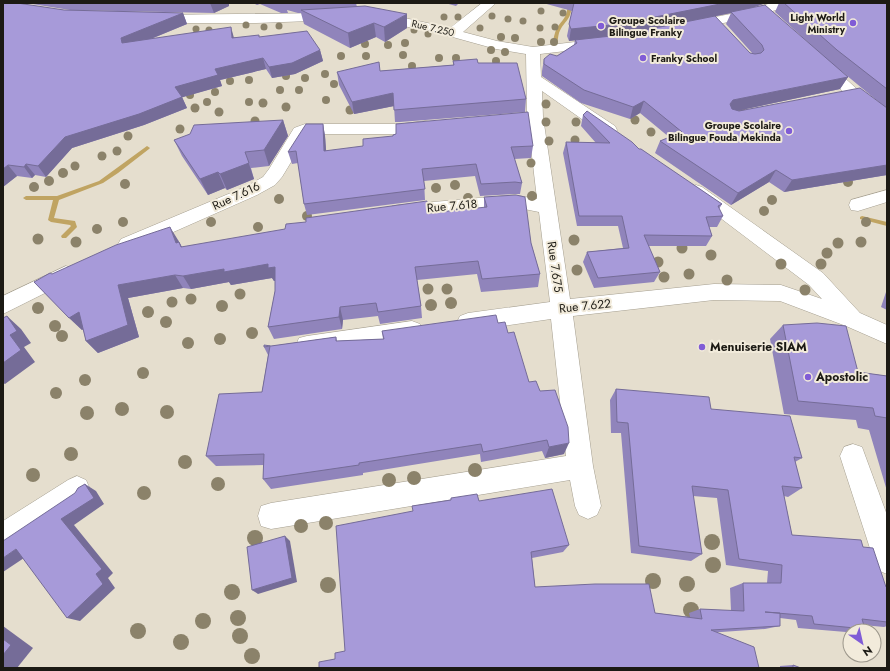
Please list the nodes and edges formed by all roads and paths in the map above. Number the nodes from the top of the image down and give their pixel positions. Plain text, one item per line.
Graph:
1 (490, 3) edge
2 (785, 3) edge
3 (763, 10) junction
4 (367, 15) edge
5 (344, 17) edge
6 (144, 18) edge
7 (714, 21) junction
8 (774, 21) edge
9 (677, 29) edge
10 (453, 32) junction
11 (724, 32) edge
12 (610, 42) edge
13 (533, 51) junction
14 (808, 53) edge
15 (534, 78) junction
16 (887, 100) edge
17 (866, 102) junction
18 (534, 117) junction
19 (887, 118) edge
20 (480, 121) edge
21 (444, 125) edge
22 (624, 141) edge
23 (682, 181) edge
24 (887, 196) edge
25 (858, 205) dead end
26 (546, 207) junction
27 (379, 214) edge
28 (116, 250) edge
29 (84, 266) edge
30 (3, 306) edge
31 (561, 309) junction
32 (854, 320) junction
33 (887, 335) edge
34 (284, 348) edge
35 (853, 456) dead end
36 (580, 466) junction
37 (77, 489) edge
38 (588, 506) dead end
39 (271, 516) dead end
40 (3, 537) edge
41 (887, 560) edge

1 - 10 street
2 - 3 street
3 - 7 street
3 - 8 street
4 - 10 street, Rue 7.250
5 - 6 street
7 - 9 street
7 - 11 street
10 - 13 street, Rue 7.250
12 - 13 street, Rue 7.250
13 - 15 street, Rue 7.675
14 - 17 street
15 - 18 street, Rue 7.675
15 - 22 street
16 - 17 street
17 - 19 street
18 - 20 street
18 - 26 street, Rue 7.675
21 - 28 street, Rue 7.616
23 - 32 street
24 - 25 street
26 - 27 street, Rue 7.618
26 - 31 street, Rue 7.675
29 - 30 street
31 - 32 street, Rue 7.622
31 - 34 street, Rue 7.622
31 - 36 street, Rue 7.675
32 - 33 street, Rue 7.622
35 - 41 street
36 - 38 street, Rue 7.675
36 - 39 street
37 - 40 street

